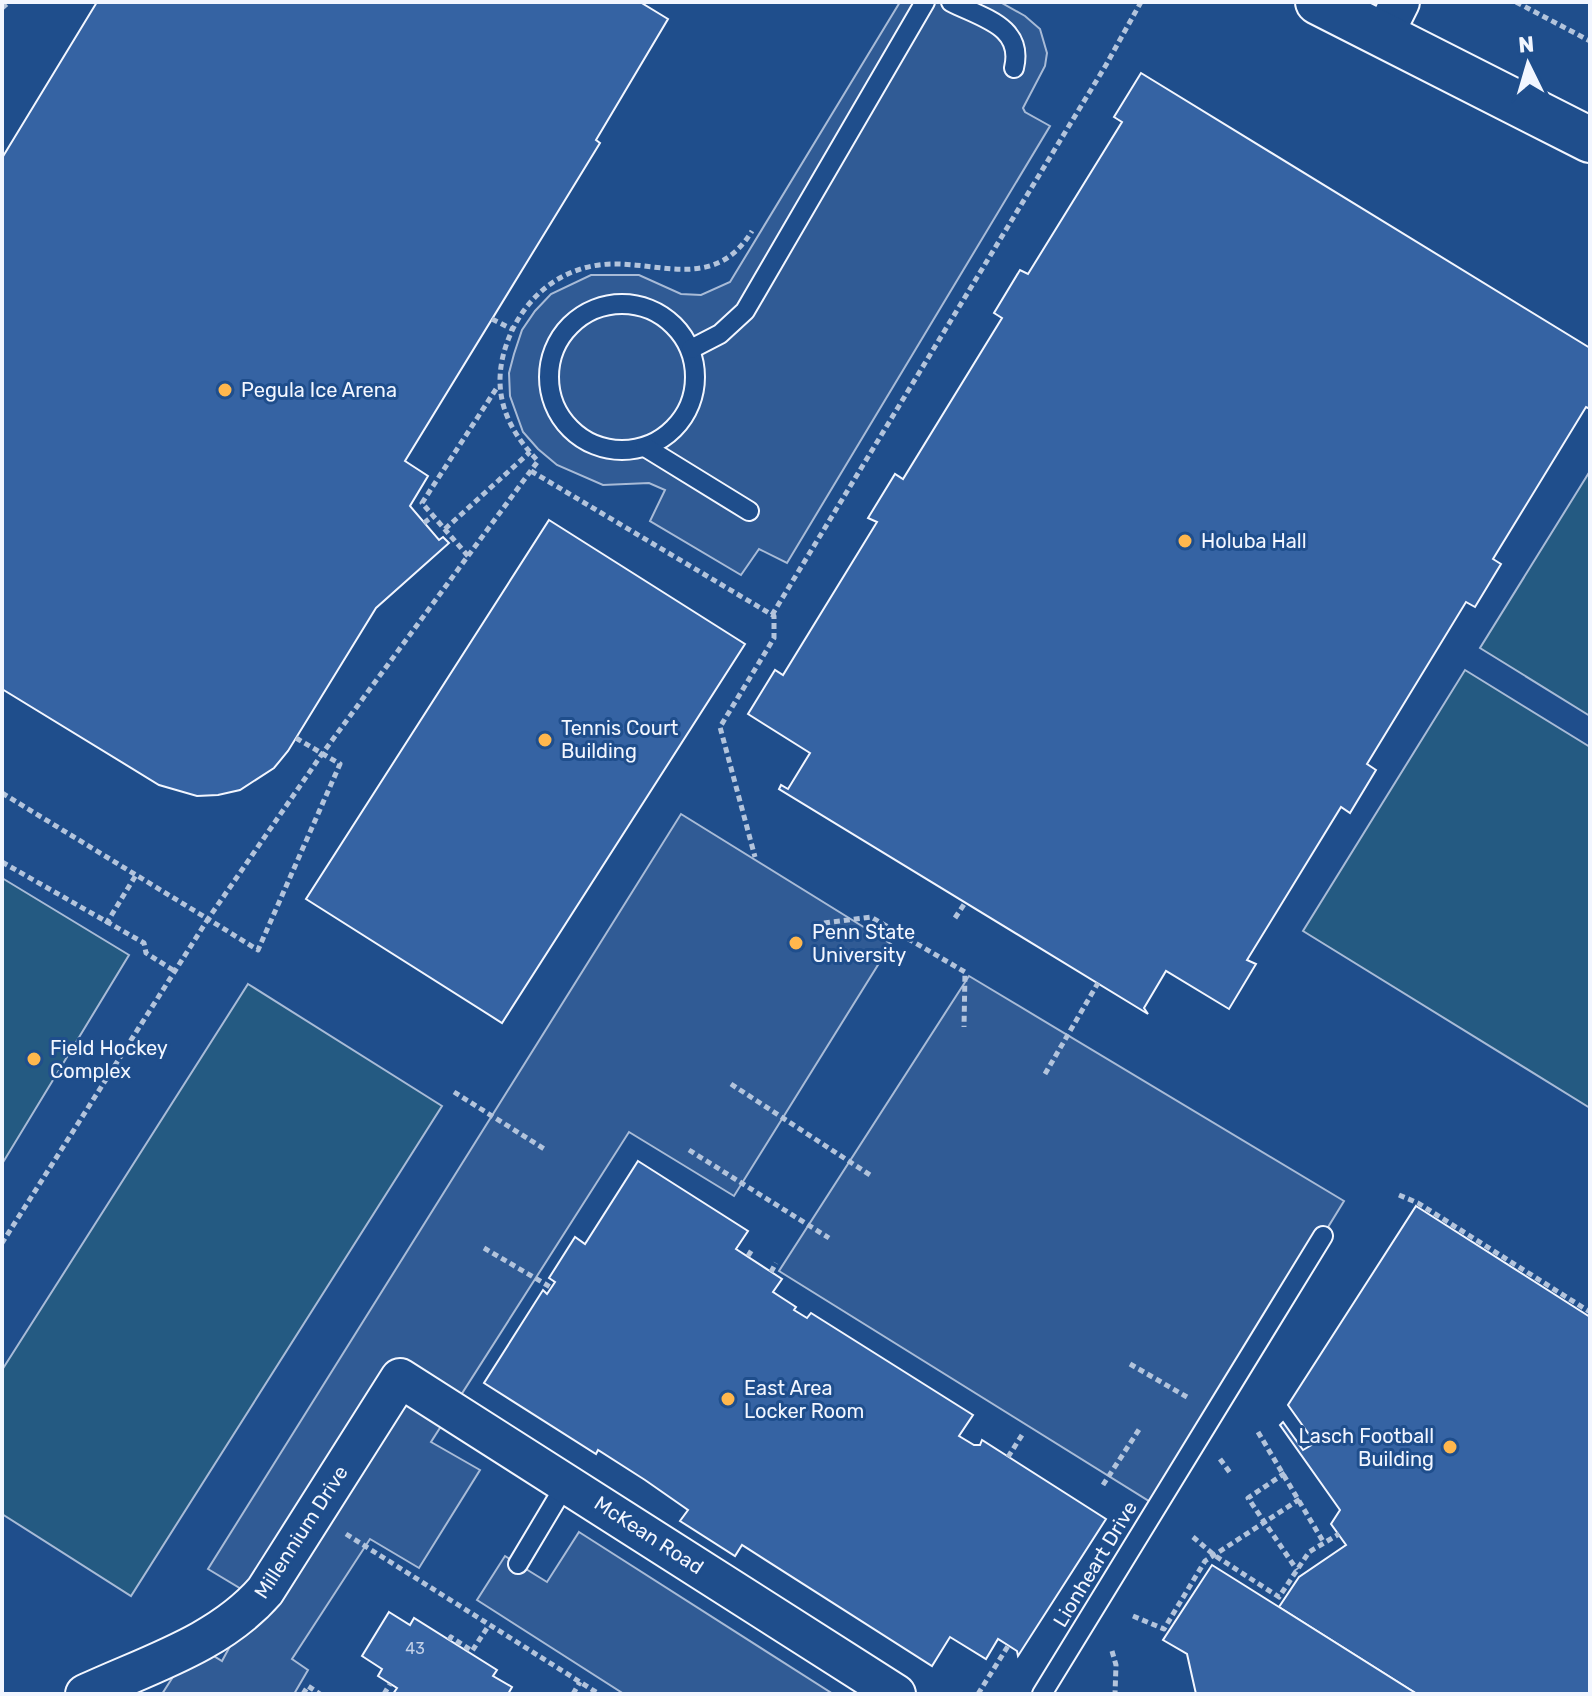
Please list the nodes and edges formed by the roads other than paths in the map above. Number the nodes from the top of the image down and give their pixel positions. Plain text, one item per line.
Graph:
1 (925, 2) edge
2 (951, 2) edge
3 (1318, 2) edge
4 (1392, 18) edge
5 (1014, 68) dead end
6 (1590, 140) edge
7 (691, 349) junction
8 (645, 447) junction
9 (749, 511) dead end
10 (1323, 1236) dead end
11 (400, 1378) joint
12 (567, 1482) junction
13 (518, 1564) dead end
14 (85, 1694) edge
15 (896, 1694) edge
16 (1042, 1694) edge

1 - 7 lane
2 - 5 lane
3 - 4 main road
4 - 6 main road
7 - 8 lane
7 - 8 lane
8 - 9 lane
10 - 16 lane, Lionheart Drive
11 - 12 street, McKean Road
11 - 14 street, Millennium Drive
12 - 13 lane
12 - 15 street, McKean Road

